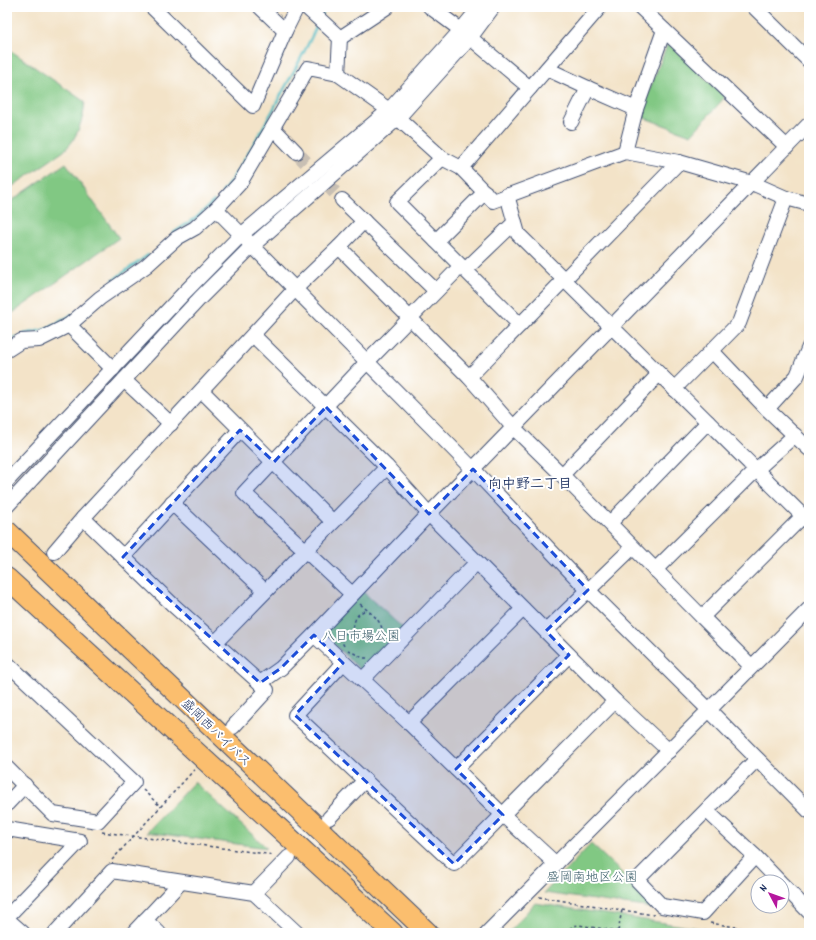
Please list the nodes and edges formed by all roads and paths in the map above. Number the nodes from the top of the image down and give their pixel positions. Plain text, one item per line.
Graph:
1 (152, 7) edge
2 (260, 7) edge
3 (297, 7) edge
4 (387, 7) edge
5 (430, 7) edge
6 (480, 7) edge
7 (494, 7) edge
8 (600, 7) edge
9 (640, 7) edge
10 (754, 7) edge
11 (313, 13) edge
12 (664, 30) junction
13 (285, 31) junction
14 (465, 34) junction
15 (340, 38) junction
16 (809, 62) edge
17 (547, 69) junction
18 (338, 74) junction
19 (530, 88) junction
20 (588, 88) junction
21 (636, 109) junction
22 (393, 114) junction
23 (571, 122) dead end
24 (809, 124) edge
25 (273, 128) junction
26 (787, 147) junction
27 (296, 152) tunnel mouth
28 (625, 152) junction
29 (442, 158) junction
30 (679, 162) junction
31 (461, 168) junction
32 (752, 183) junction
33 (485, 192) junction
34 (508, 195) junction
35 (786, 198) junction
36 (342, 200) tunnel mouth
37 (809, 204) edge
38 (216, 209) junction
39 (364, 221) junction
40 (515, 222) junction
41 (241, 235) junction
42 (436, 241) junction
43 (252, 246) junction
44 (338, 247) junction
45 (463, 268) junction
46 (564, 280) junction
47 (295, 289) junction
48 (436, 292) junction
49 (410, 317) junction
50 (69, 325) junction
51 (520, 325) junction
52 (612, 327) junction
53 (253, 335) junction
54 (809, 347) edge
55 (7, 350) edge
56 (712, 351) junction
57 (367, 362) junction
58 (113, 369) junction
59 (659, 374) junction
60 (469, 377) junction
61 (124, 380) junction
62 (674, 389) junction
63 (202, 391) junction
64 (326, 407) junction
65 (767, 409) junction
66 (708, 422) junction
67 (171, 424) junction
68 (514, 428) junction
69 (240, 430) junction
70 (795, 435) junction
71 (809, 449) edge
72 (274, 462) junction
73 (387, 467) junction
74 (474, 469) junction
75 (756, 470) junction
76 (562, 475) junction
77 (7, 481) edge
78 (172, 503) junction
79 (7, 506) edge
80 (429, 514) junction
81 (83, 518) junction
82 (806, 519) edge
83 (333, 522) junction
84 (610, 523) junction
85 (7, 531) edge
86 (632, 548) junction
87 (305, 550) junction
88 (54, 552) dead end
89 (123, 557) junction
90 (477, 562) junction
91 (655, 570) junction
92 (7, 578) edge
93 (588, 590) junction
94 (265, 591) junction
95 (355, 598) junction
96 (523, 609) junction
97 (809, 609) edge
98 (367, 610) junction
99 (702, 617) junction
100 (546, 631) junction
101 (314, 635) junction
102 (215, 643) junction
103 (385, 643) dead end
104 (569, 655) junction
105 (363, 658) dead end
106 (7, 663) edge
107 (343, 663) junction
108 (751, 666) junction
109 (362, 680) junction
110 (260, 683) junction
111 (615, 701) junction
112 (709, 710) junction
113 (409, 723) junction
114 (233, 727) dead end
115 (669, 751) junction
116 (757, 759) junction
117 (7, 768) edge
118 (456, 769) junction
119 (194, 770) dead end
120 (365, 780) junction
121 (134, 782) junction
122 (25, 785) junction
123 (7, 804) edge
124 (161, 807) junction
125 (707, 811) junction
126 (809, 811) edge
127 (503, 815) junction
128 (330, 818) dead end
129 (7, 829) edge
130 (133, 837) junction
131 (755, 856) junction
132 (289, 857) joint
133 (112, 860) dead end
134 (556, 864) junction
135 (772, 874) edge
136 (181, 882) junction
137 (790, 892) edge
138 (254, 893) junction
139 (622, 910) dead end
140 (809, 912) edge
141 (7, 918) edge
142 (145, 920) junction
143 (736, 927) dead end
144 (618, 931) junction
145 (23, 933) edge
146 (55, 933) edge
147 (133, 933) edge
148 (159, 933) edge
149 (296, 933) edge
150 (393, 933) edge
151 (428, 933) edge
152 (486, 933) edge
153 (565, 933) edge
154 (630, 933) edge
155 (734, 933) edge

1 - 13 street
2 - 13 street
3 - 13 street
4 - 15 street
5 - 14 street
6 - 14 street
7 - 14 street
8 - 17 street
9 - 12 street
10 - 16 street
11 - 15 street
12 - 21 street
12 - 26 street
14 - 19 street
14 - 22 street
15 - 18 street
17 - 19 street
17 - 20 street
18 - 22 street
18 - 25 street
19 - 31 street
20 - 21 street
20 - 23 street
21 - 28 street
22 - 29 street
22 - 41 street
22 - 43 street
24 - 26 street
25 - 27 street
25 - 38 street
26 - 32 street
28 - 30 street
28 - 34 street
29 - 31 street
29 - 42 street
30 - 32 street
30 - 46 street
31 - 33 street
32 - 35 street
32 - 52 street
33 - 34 street
33 - 42 street
34 - 40 street
35 - 37 street
35 - 56 street
36 - 39 street
38 - 41 street
38 - 50 street
39 - 44 street
39 - 48 street
40 - 45 street
40 - 46 street
41 - 43 street
41 - 58 street
42 - 45 street
43 - 47 street
43 - 61 street
44 - 47 street
44 - 49 street
45 - 48 street
45 - 51 street
46 - 51 street
46 - 52 street
47 - 53 street
47 - 57 street
48 - 49 street
49 - 57 street
49 - 60 street
50 - 55 street
50 - 58 street
51 - 60 street
52 - 59 street
52 - 68 street
53 - 63 street
53 - 64 street
54 - 65 street
56 - 62 street
56 - 65 street
57 - 64 street
57 - 74 street
58 - 77 street
59 - 62 street
59 - 76 street
60 - 68 street
61 - 67 street
61 - 79 street
62 - 66 street
63 - 67 street
63 - 69 street
64 - 72 street
64 - 73 street
65 - 70 street
66 - 75 street
66 - 84 street
67 - 81 street
68 - 74 street
68 - 76 street
69 - 72 street
69 - 78 street
70 - 71 street
70 - 75 street
72 - 83 street
72 - 87 street
73 - 80 street
73 - 83 street
74 - 80 street
74 - 93 street
75 - 82 street
75 - 91 street
76 - 84 street
78 - 89 street
78 - 94 street
80 - 90 street
80 - 95 street
81 - 88 street
81 - 89 street
82 - 99 street
83 - 87 street
84 - 86 street
85 - 151 highway, 盛岡西バイパス
86 - 91 street
86 - 93 street
87 - 94 street
87 - 95 street
89 - 102 street
90 - 96 street
90 - 109 street
91 - 99 street
92 - 150 highway
93 - 100 street
93 - 112 street
94 - 102 street
95 - 98 path
95 - 101 street
96 - 100 street
96 - 113 street
97 - 108 street
98 - 103 path
98 - 105 path
99 - 108 street
100 - 104 street
101 - 107 street
101 - 110 street
102 - 110 street
104 - 111 street
104 - 118 street
106 - 121 street
107 - 109 street
107 - 120 street
108 - 112 street
109 - 113 street
110 - 114 street
111 - 115 street
111 - 127 street
112 - 115 street
112 - 116 street
113 - 118 street
115 - 134 street
116 - 125 street
116 - 126 street
117 - 122 street
118 - 127 street
119 - 124 path
120 - 127 street
120 - 128 street
121 - 122 street
121 - 124 path
122 - 123 street
124 - 130 path
125 - 131 street
125 - 131 street
127 - 134 street
129 - 141 street
130 - 132 path
130 - 133 path
131 - 135 street
132 - 138 street
134 - 152 street
136 - 138 street
136 - 142 street
136 - 146 street
137 - 140 street
138 - 149 street
139 - 144 path
141 - 145 street
142 - 147 street
142 - 148 street
143 - 155 path
144 - 153 path
144 - 154 path

